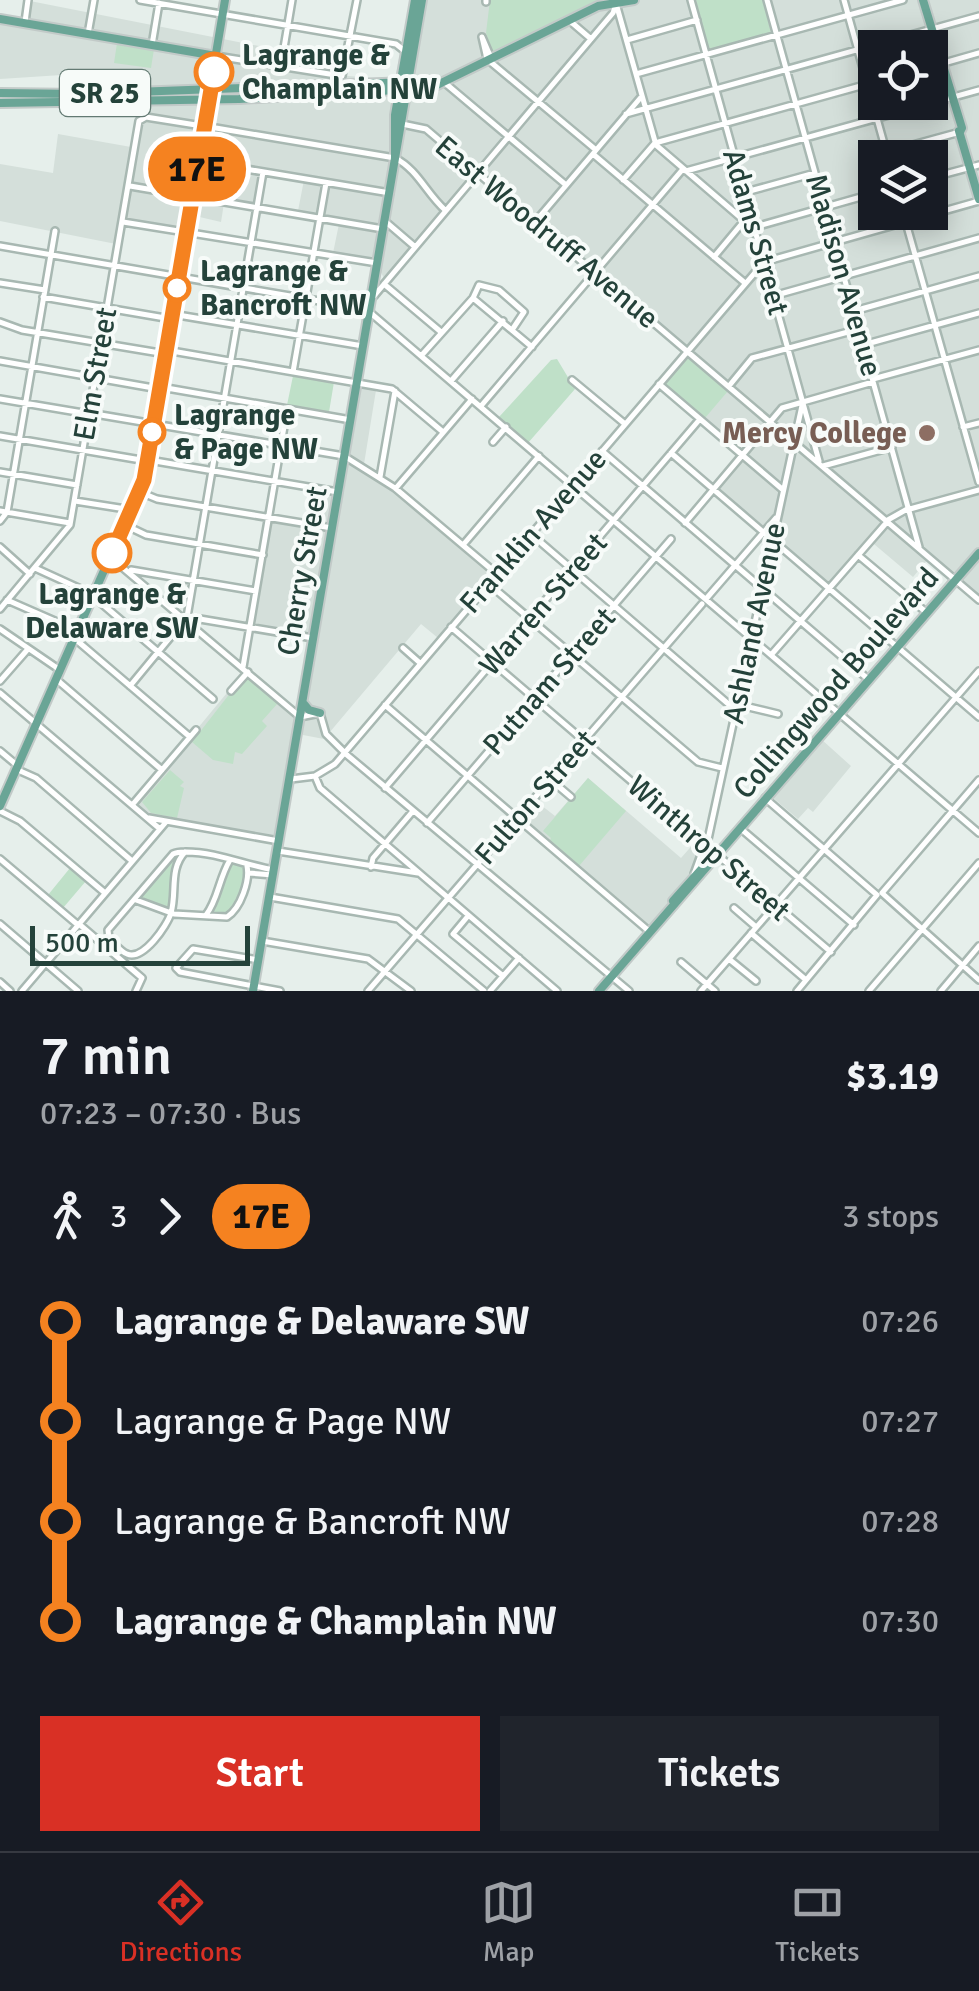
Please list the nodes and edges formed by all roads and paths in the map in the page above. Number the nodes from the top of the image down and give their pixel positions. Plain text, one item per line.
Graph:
1 (28, 0) edge
2 (94, 0) edge
3 (140, 0) edge
4 (225, 0) edge
5 (292, 0) edge
6 (357, 0) edge
7 (419, 0) edge
8 (634, 0) edge
9 (691, 0) edge
10 (768, 0) edge
11 (844, 0) edge
12 (903, 0) edge
13 (924, 0) edge
14 (159, 2) edge
15 (616, 2) edge
16 (223, 14) junction
17 (848, 15) junction
18 (979, 16) edge
19 (0, 19) edge
20 (697, 20) junction
21 (570, 21) junction
22 (24, 23) junction
23 (288, 25) junction
24 (932, 30) joint
25 (88, 34) junction
26 (777, 35) junction
27 (351, 36) junction
28 (591, 38) junction
29 (626, 40) junction
30 (152, 45) junction
31 (858, 50) joint
32 (406, 52) junction
33 (979, 53) edge
34 (706, 55) junction
35 (216, 56) junction
36 (492, 61) junction
37 (948, 62) edge
38 (281, 68) junction
39 (411, 68) junction
40 (786, 70) junction
41 (636, 74) junction
42 (422, 82) junction
43 (441, 84) junction
44 (404, 86) junction
45 (858, 87) edge
46 (948, 87) edge
47 (716, 89) junction
48 (979, 90) edge
49 (0, 93) edge
50 (210, 94) junction
51 (642, 96) junction
52 (951, 98) junction
53 (948, 99) edge
54 (538, 100) junction
55 (0, 103) edge
56 (796, 104) junction
57 (646, 109) junction
58 (626, 114) junction
59 (870, 120) edge
60 (402, 124) junction
61 (726, 124) junction
62 (200, 125) junction
63 (960, 132) junction
64 (508, 136) junction
65 (806, 138) junction
66 (935, 140) edge
67 (655, 143) junction
68 (594, 152) junction
69 (395, 158) junction
70 (735, 158) junction
71 (198, 161) junction
72 (975, 166) edge
73 (684, 170) junction
74 (263, 172) junction
75 (477, 173) junction
76 (815, 173) junction
77 (948, 173) edge
78 (623, 180) junction
79 (326, 182) junction
80 (129, 185) junction
81 (566, 185) junction
82 (745, 192) junction
83 (390, 194) junction
84 (192, 196) junction
85 (858, 198) edge
86 (979, 200) edge
87 (653, 204) junction
88 (256, 207) junction
89 (825, 207) junction
90 (948, 209) edge
91 (445, 210) junction
92 (320, 218) junction
93 (744, 221) junction
94 (122, 222) junction
95 (535, 222) junction
96 (384, 225) junction
97 (755, 226) junction
98 (186, 230) junction
99 (877, 230) edge
100 (908, 230) edge
101 (55, 231) dead end
102 (979, 238) edge
103 (251, 241) junction
104 (834, 242) junction
105 (0, 246) edge
106 (414, 246) junction
107 (314, 252) junction
108 (50, 255) junction
109 (714, 256) junction
110 (915, 256) junction
111 (764, 262) junction
112 (377, 263) junction
113 (114, 265) junction
114 (596, 272) junction
115 (844, 276) junction
116 (979, 276) edge
117 (179, 277) junction
118 (381, 281) junction
119 (0, 283) edge
120 (745, 283) junction
121 (242, 288) junction
122 (925, 291) junction
123 (44, 294) junction
124 (773, 296) junction
125 (306, 298) junction
126 (473, 298) junction
127 (106, 308) junction
128 (854, 311) junction
129 (369, 312) junction
130 (979, 312) edge
131 (172, 316) junction
132 (503, 321) junction
133 (0, 322) edge
134 (236, 324) junction
135 (934, 325) junction
136 (858, 329) junction
137 (512, 330) junction
138 (37, 332) junction
139 (442, 332) junction
140 (300, 336) junction
141 (100, 342) junction
142 (863, 345) junction
143 (363, 346) junction
144 (532, 347) junction
145 (788, 348) junction
146 (979, 350) edge
147 (688, 351) junction
148 (166, 352) junction
149 (422, 356) junction
150 (944, 360) junction
151 (0, 362) edge
152 (230, 362) junction
153 (32, 366) junction
154 (293, 372) junction
155 (95, 377) junction
156 (572, 380) dead end
157 (451, 381) junction
158 (873, 381) junction
159 (357, 382) junction
160 (659, 384) junction
161 (728, 386) junction
162 (160, 388) junction
163 (395, 391) junction
164 (0, 398) edge
165 (224, 398) junction
166 (472, 398) junction
167 (804, 402) junction
168 (25, 403) junction
169 (481, 406) junction
170 (287, 409) junction
171 (89, 413) junction
172 (700, 419) junction
173 (350, 420) junction
174 (770, 422) junction
175 (979, 423) edge
176 (154, 424) junction
177 (625, 424) junction
178 (506, 427) junction
179 (963, 428) junction
180 (443, 432) junction
181 (218, 434) junction
182 (0, 436) edge
183 (19, 439) junction
184 (794, 441) junction
185 (493, 442) dead end
186 (281, 445) junction
187 (892, 447) junction
188 (82, 450) junction
189 (602, 451) junction
190 (671, 453) junction
191 (742, 455) junction
192 (344, 456) junction
193 (539, 456) junction
194 (147, 460) junction
195 (821, 465) junction
196 (212, 471) junction
197 (0, 472) edge
198 (13, 474) junction
199 (380, 478) junction
200 (275, 482) junction
201 (979, 482) edge
202 (77, 485) junction
203 (573, 485) junction
204 (643, 486) junction
205 (396, 488) junction
206 (713, 489) junction
207 (783, 490) junction
208 (979, 490) edge
209 (140, 492) junction
210 (338, 492) junction
211 (74, 501) junction
212 (206, 507) junction
213 (909, 509) junction
214 (132, 510) junction
215 (4, 512) edge
216 (269, 518) junction
217 (777, 518) junction
218 (614, 520) junction
219 (0, 521) edge
220 (685, 522) junction
221 (886, 522) junction
222 (70, 523) junction
223 (125, 525) junction
224 (332, 528) junction
225 (764, 532) junction
226 (531, 534) junction
227 (671, 540) dead end
228 (772, 540) junction
229 (199, 544) junction
230 (463, 545) junction
231 (0, 547) edge
232 (920, 550) junction
233 (858, 554) junction
234 (979, 554) edge
235 (263, 555) junction
236 (656, 556) junction
237 (110, 557) junction
238 (735, 565) junction
239 (126, 569) junction
240 (572, 570) junction
241 (33, 571) junction
242 (497, 574) junction
243 (193, 580) junction
244 (956, 580) junction
245 (488, 584) junction
246 (761, 588) junction
247 (829, 588) junction
248 (256, 591) junction
249 (93, 595) junction
250 (4, 599) edge
251 (979, 600) edge
252 (704, 601) junction
253 (614, 606) junction
254 (0, 608) edge
255 (927, 613) junction
256 (186, 618) junction
257 (530, 619) junction
258 (800, 621) junction
259 (451, 627) junction
260 (250, 628) junction
261 (0, 629) edge
262 (76, 634) junction
263 (751, 637) junction
264 (313, 638) junction
265 (897, 646) junction
266 (403, 648) dead end
267 (664, 648) junction
268 (28, 649) junction
269 (159, 652) junction
270 (572, 655) junction
271 (771, 655) junction
272 (492, 662) junction
273 (420, 664) junction
274 (245, 670) junction
275 (979, 670) edge
276 (58, 675) junction
277 (868, 679) junction
278 (0, 681) edge
279 (130, 686) junction
280 (231, 691) dead end
281 (0, 692) edge
282 (304, 693) junction
283 (956, 697) junction
284 (534, 698) junction
285 (621, 698) junction
286 (214, 699) dead end
287 (385, 705) junction
288 (735, 707) junction
289 (839, 713) junction
290 (320, 714) junction
291 (778, 714) dead end
292 (300, 716) junction
293 (979, 716) edge
294 (36, 724) junction
295 (196, 730) dead end
296 (190, 737) junction
297 (426, 740) junction
298 (584, 741) junction
299 (0, 750) edge
300 (345, 752) junction
301 (897, 763) junction
302 (17, 768) junction
303 (722, 768) junction
304 (162, 770) junction
305 (315, 776) junction
306 (468, 776) junction
307 (289, 779) junction
308 (551, 780) junction
309 (979, 780) edge
310 (384, 788) junction
311 (571, 797) dead end
312 (765, 798) junction
313 (132, 805) junction
314 (0, 808) edge
315 (952, 810) junction
316 (413, 812) junction
317 (144, 815) junction
318 (518, 818) junction
319 (166, 822) junction
320 (427, 824) junction
321 (740, 828) junction
322 (160, 829) junction
323 (979, 833) edge
324 (385, 844) junction
325 (705, 844) junction
326 (278, 846) junction
327 (824, 848) junction
328 (185, 852) junction
329 (716, 855) junction
330 (0, 860) edge
331 (230, 860) junction
332 (132, 861) junction
333 (244, 864) junction
334 (477, 864) junction
335 (979, 864) edge
336 (371, 867) junction
337 (702, 867) junction
338 (248, 872) junction
339 (274, 872) junction
340 (419, 874) junction
341 (799, 878) junction
342 (696, 879) junction
343 (105, 893) junction
344 (879, 895) junction
345 (270, 896) junction
346 (448, 898) junction
347 (130, 903) junction
348 (775, 905) junction
349 (734, 908) dead end
350 (171, 914) junction
351 (202, 916) junction
352 (468, 916) junction
353 (0, 924) edge
354 (78, 925) junction
355 (854, 925) junction
356 (754, 930) junction
357 (921, 930) junction
358 (650, 932) junction
359 (417, 934) junction
360 (262, 941) junction
361 (979, 946) edge
362 (831, 952) junction
363 (518, 958) junction
364 (729, 958) junction
365 (259, 960) junction
366 (681, 962) dead end
367 (45, 963) junction
368 (962, 966) junction
369 (386, 970) junction
370 (503, 976) junction
371 (612, 976) junction
372 (806, 980) junction
373 (979, 980) edge
374 (756, 981) dead end
375 (0, 982) edge
376 (707, 984) junction
377 (254, 988) edge
378 (10, 991) edge
379 (22, 991) edge
380 (78, 991) edge
381 (136, 991) edge
382 (280, 991) edge
383 (368, 991) edge
384 (410, 991) edge
385 (487, 991) edge
386 (557, 991) edge
387 (600, 991) edge
388 (630, 991) edge
389 (701, 991) edge
390 (714, 991) edge
391 (797, 991) edge
392 (869, 991) edge
393 (940, 991) edge

1 - 22 street
2 - 25 street
3 - 14 street
4 - 16 main road
5 - 23 street
6 - 27 street
7 - 32 main road, Cherry Street
7 - 39 main road, Cherry Street
8 - 15 main road, SR 25
9 - 20 street, Adams Street
10 - 26 street, Madison Avenue
11 - 17 street
12 - 17 street
13 - 24 main road
14 - 16 street
14 - 30 street
15 - 21 main road, SR 25
15 - 28 street
15 - 29 street
16 - 23 street
16 - 35 main road
17 - 26 street
17 - 31 street
18 - 24 street
19 - 22 main road
20 - 29 street
20 - 34 street, Adams Street
21 - 28 street
21 - 36 main road, SR 25
22 - 25 main road
23 - 27 street
23 - 38 street
25 - 30 main road
26 - 34 street
26 - 40 street, Madison Avenue
27 - 32 street
27 - 38 street
28 - 54 street
29 - 41 street
30 - 35 main road
31 - 40 street
32 - 44 main road, Cherry Street
33 - 37 street
34 - 41 street
34 - 47 street, Adams Street
35 - 38 street
35 - 50 main road
36 - 43 main road, SR 25
36 - 54 street
39 - 42 main road
39 - 44 main road, Cherry Street
40 - 47 street
40 - 56 street, Madison Avenue
41 - 51 street
42 - 43 main road
42 - 44 main road
43 - 44 main road, SR 25
43 - 64 street
44 - 50 main road, SR 25
44 - 50 main road, SR 25
44 - 60 main road, Cherry Street
44 - 69 main road, Cherry Street
45 - 56 street
46 - 52 main road
47 - 57 street
47 - 61 street, Adams Street
48 - 52 street
49 - 50 main road, SR 25
50 - 55 main road, SR 25
50 - 62 main road
51 - 57 street
51 - 58 street
52 - 53 street
52 - 63 main road
54 - 64 street
54 - 68 street
56 - 61 street
56 - 65 street, Madison Avenue
57 - 58 street
57 - 67 street
58 - 68 street
59 - 65 street
60 - 69 main road, Cherry Street
60 - 75 street, East Woodruff Avenue
61 - 67 street
61 - 70 street, Adams Street
62 - 69 street
62 - 71 main road
62 - 80 street, Elm Street
63 - 66 street
63 - 72 main road
64 - 75 street
64 - 81 street
65 - 70 street
65 - 76 street, Madison Avenue
67 - 73 street
67 - 78 street
68 - 78 street
68 - 81 street
69 - 83 main road, Cherry Street
69 - 91 street
70 - 73 street
70 - 82 street, Adams Street
71 - 74 street
71 - 84 main road
72 - 77 street
72 - 86 main road
73 - 87 street
73 - 93 street
74 - 79 street
74 - 88 street
75 - 91 street
75 - 95 street, East Woodruff Avenue
76 - 82 street
76 - 89 street, Madison Avenue
78 - 87 street
79 - 83 street
79 - 92 street
80 - 84 street
80 - 94 street, Elm Street
81 - 95 street
82 - 97 street, Adams Street
83 - 96 main road, Cherry Street
84 - 88 street
84 - 98 main road
85 - 89 street
86 - 90 street
87 - 109 street
87 - 114 street
88 - 92 street
88 - 103 street
89 - 97 street
89 - 104 street, Madison Avenue
91 - 106 street
92 - 96 street
92 - 107 street
93 - 97 street
93 - 109 street
94 - 98 street
94 - 113 street, Elm Street
95 - 114 street, East Woodruff Avenue
96 - 106 street
96 - 112 main road, Cherry Street
97 - 111 street, Adams Street
98 - 103 street
98 - 117 main road
99 - 104 street
100 - 110 street
101 - 108 street
102 - 110 street
103 - 107 street
103 - 121 street
104 - 111 street
104 - 115 street, Madison Avenue
105 - 108 street
106 - 118 street
107 - 112 street
107 - 125 street
108 - 113 street
108 - 123 street
109 - 120 street
110 - 115 street
110 - 122 street
111 - 120 street, Franklin Avenue
111 - 124 street, Adams Street
112 - 118 main road, Cherry Street
113 - 117 street
113 - 127 street, Elm Street
114 - 144 street
114 - 147 street, East Woodruff Avenue
115 - 124 street
115 - 128 street, Madison Avenue
116 - 122 street
117 - 121 street
117 - 131 main road
118 - 129 main road, Cherry Street
118 - 139 street
119 - 123 street
120 - 147 street, Franklin Avenue
121 - 125 street
121 - 134 street
122 - 128 street
122 - 135 street
123 - 127 street
123 - 138 street
124 - 145 street, Adams Street
125 - 129 street
125 - 140 street
126 - 132 street
126 - 137 street
126 - 139 street
127 - 131 street
127 - 141 street, Elm Street
128 - 136 street, Madison Avenue
129 - 143 main road, Cherry Street
129 - 149 street
130 - 135 street
131 - 134 street
131 - 148 main road
132 - 137 street
132 - 157 street
133 - 138 street
134 - 140 street
134 - 152 street
135 - 142 street
135 - 150 street
136 - 142 street, Madison Avenue
136 - 145 street
137 - 144 street
138 - 141 street
138 - 153 street
139 - 149 street
140 - 143 street
140 - 154 street
141 - 148 street
141 - 155 street, Elm Street
142 - 158 street, Madison Avenue
143 - 159 main road, Cherry Street
144 - 169 street
145 - 161 street
145 - 167 street, Adams Street
146 - 150 street
147 - 160 street, Franklin Avenue
147 - 161 street, East Woodruff Avenue
148 - 152 street
148 - 162 main road
149 - 157 street
150 - 158 street
150 - 179 street
151 - 153 street
152 - 154 street
152 - 165 street
153 - 155 street
153 - 168 street
154 - 159 street
155 - 162 street
155 - 171 street, Elm Street
156 - 177 street
157 - 166 street
158 - 167 street
158 - 187 street, Madison Avenue
159 - 163 street
159 - 173 main road, Cherry Street
160 - 172 street
160 - 177 street, Franklin Avenue
161 - 174 street, East Woodruff Avenue
162 - 165 street
162 - 176 main road
163 - 180 street
163 - 199 street
164 - 168 street
165 - 170 street
165 - 181 street
166 - 169 street
166 - 180 street
167 - 174 street
167 - 184 street, Ashland Avenue
167 - 195 street, Adams Street
168 - 171 street
168 - 183 street
169 - 178 street
170 - 173 street
170 - 186 street
171 - 176 street
171 - 188 street, Elm Street
172 - 190 street, Warren Street
172 - 191 street
173 - 192 main road, Cherry Street
174 - 184 street, East Woodruff Avenue
174 - 191 street
175 - 179 street
176 - 181 street
176 - 194 main road
177 - 189 street, Franklin Avenue
178 - 185 street
178 - 193 street
179 - 201 street
180 - 205 street
181 - 186 street
181 - 196 street
182 - 183 street
183 - 188 street
183 - 198 street
184 - 195 street, East Woodruff Avenue
184 - 207 street, Ashland Avenue
186 - 192 street
186 - 200 street
187 - 195 street
187 - 213 street, Madison Avenue
188 - 194 street
188 - 202 street, Elm Street
189 - 203 street, Franklin Avenue
189 - 204 street
190 - 204 street, Warren Street
190 - 206 street
191 - 206 street
191 - 207 street
192 - 199 street
192 - 210 main road, Cherry Street
193 - 203 street
193 - 230 street
194 - 196 street
194 - 209 main road
195 - 221 street, East Woodruff Avenue
196 - 200 street
196 - 212 street
197 - 198 street
198 - 202 street
198 - 215 street
199 - 205 street
200 - 210 street
200 - 216 street
202 - 211 street, Elm Street
203 - 218 street
203 - 226 street, Franklin Avenue
204 - 218 street, Warren Street
204 - 220 street
205 - 230 street
206 - 220 street
206 - 225 street
207 - 217 street, Ashland Avenue
208 - 213 street
209 - 212 street
209 - 214 main road
210 - 224 main road, Cherry Street
211 - 214 street
211 - 222 street, Elm Street
212 - 216 street
212 - 229 street
213 - 221 street
213 - 232 street, Madison Avenue
214 - 223 main road
215 - 219 street
215 - 222 street
216 - 224 street
216 - 235 street
217 - 225 street, Fulton Street
217 - 228 street, Ashland Avenue
218 - 236 street
218 - 240 street, Warren Street
220 - 238 street
221 - 232 street, East Woodruff Avenue
221 - 233 street
222 - 241 street, Elm Street
223 - 229 street
223 - 237 main road
224 - 264 main road, Cherry Street
225 - 228 street
225 - 238 street, Fulton Street
226 - 240 street
226 - 242 street, Franklin Avenue
227 - 236 street, Putnam Street
228 - 246 street, Ashland Avenue
228 - 247 street
229 - 235 street
229 - 243 street
230 - 242 street
231 - 241 street
232 - 244 street, East Woodruff Avenue
233 - 247 street
233 - 255 street
234 - 244 main road, Collingwood Boulevard
235 - 248 street
236 - 252 street
236 - 253 street, Putnam Street
237 - 239 street
237 - 249 main road
238 - 246 street
238 - 252 street, Fulton Street
239 - 243 street
239 - 256 street
240 - 253 street
240 - 257 street, Warren Street
241 - 249 street
241 - 250 street, Elm Street
242 - 245 street, Franklin Avenue
243 - 248 street
243 - 256 street
244 - 251 street, East Woodruff Avenue
244 - 255 main road, Collingwood Boulevard
245 - 257 street
245 - 259 street, Franklin Avenue
246 - 258 street
246 - 263 street, Ashland Avenue
247 - 258 street
247 - 265 street
248 - 260 street
249 - 262 main road
249 - 269 street
250 - 254 street, Elm Street
250 - 262 street
252 - 263 street
252 - 267 street, Fulton Street
253 - 267 street
253 - 270 street, Putnam Street
255 - 265 main road, Collingwood Boulevard
256 - 260 street
256 - 269 street
256 - 274 street
257 - 270 street
257 - 272 street, Warren Street
258 - 271 street
258 - 277 street
259 - 272 street, Winthrop Street
259 - 273 street, Franklin Avenue
260 - 264 street
260 - 274 street
261 - 268 street
262 - 276 main road
262 - 279 street
263 - 271 street
263 - 288 street, Ashland Avenue
264 - 282 main road, Cherry Street
265 - 277 main road, Collingwood Boulevard
265 - 283 street
266 - 273 street
267 - 285 street, Fulton Street
267 - 288 street
268 - 276 street
268 - 278 street
269 - 279 street
269 - 286 street
270 - 284 street, Putnam Street
270 - 285 street
271 - 289 street
272 - 284 street, Winthrop Street
272 - 297 street, Warren Street
273 - 287 street, Franklin Avenue
274 - 280 street
274 - 292 street
275 - 283 street
276 - 294 main road
276 - 304 street
277 - 289 main road, Collingwood Boulevard
279 - 296 street
281 - 294 street
282 - 290 main road
282 - 292 main road, Cherry Street
283 - 293 street
283 - 301 street
284 - 298 street, Winthrop Street
284 - 306 street, Putnam Street
285 - 298 street, Fulton Street
285 - 303 street
287 - 297 street
287 - 300 street, Franklin Avenue
288 - 291 street
288 - 303 street, Ashland Avenue
289 - 301 street
289 - 312 main road, Collingwood Boulevard
290 - 292 street
290 - 300 street
292 - 307 main road, Cherry Street
294 - 302 main road
294 - 313 street
295 - 296 street
296 - 304 street
297 - 306 street
297 - 310 street, Warren Street
298 - 308 street, Fulton Street
298 - 325 street, Winthrop Street
299 - 302 street
300 - 305 street, Franklin Avenue
300 - 310 street
301 - 315 street
301 - 327 street
302 - 314 main road
302 - 332 street
303 - 325 street, Ashland Avenue
304 - 313 street
305 - 307 street
305 - 324 street
306 - 318 street
306 - 320 street, Putnam Street
307 - 326 main road, Cherry Street
308 - 311 street
308 - 318 street, Fulton Street
309 - 315 street
310 - 316 street
312 - 321 main road, Collingwood Boulevard
312 - 327 street
313 - 317 street
314 - 343 street
315 - 323 street
315 - 344 street
316 - 320 street
316 - 324 street
317 - 319 street
317 - 322 street
318 - 334 street, Fulton Street
318 - 358 street
319 - 322 street
319 - 326 street
320 - 334 street
321 - 329 main road, Collingwood Boulevard
321 - 341 street
322 - 332 street
324 - 336 street
324 - 340 street
325 - 329 street, Winthrop Street
325 - 337 street, Ashland Avenue
325 - 342 street, Ashland Avenue
326 - 336 street
326 - 339 main road, Cherry Street
327 - 341 street
327 - 344 street
328 - 331 street
328 - 347 street
328 - 350 street
329 - 337 main road, Collingwood Boulevard
329 - 342 main road, Collingwood Boulevard
329 - 348 street, Winthrop Street
330 - 354 street
331 - 333 street
331 - 351 street
332 - 343 street
333 - 338 street
333 - 339 street
334 - 346 street, Fulton Street
334 - 371 street
335 - 357 street
336 - 340 street
337 - 342 main road, Collingwood Boulevard
338 - 339 street
338 - 351 street
339 - 345 main road, Cherry Street
340 - 346 street
341 - 348 street
341 - 355 street
342 - 358 main road, Collingwood Boulevard
343 - 354 street
344 - 355 street
344 - 357 street
345 - 359 street
345 - 360 main road, Cherry Street
346 - 352 street
346 - 359 street, Fulton Street
347 - 350 street
347 - 350 street
348 - 356 street
348 - 362 street, Winthrop Street
349 - 356 street
350 - 351 street
352 - 363 street
352 - 370 street
353 - 367 street
354 - 367 street
354 - 381 street
355 - 362 street
356 - 364 street
356 - 372 street
357 - 368 street
357 - 392 street
358 - 371 main road, Collingwood Boulevard
359 - 369 street, Fulton Street
359 - 385 street
360 - 365 main road, Cherry Street
360 - 369 street
361 - 368 street
362 - 372 street
363 - 370 street
363 - 386 street
364 - 374 street
364 - 376 street
365 - 377 main road, Cherry Street
365 - 377 street
366 - 376 street
367 - 379 street
367 - 380 street
368 - 373 street
368 - 393 street
369 - 383 street, Fulton Street
369 - 384 street
370 - 385 street
371 - 387 main road, Collingwood Boulevard
371 - 388 street
372 - 391 street
375 - 378 street
376 - 389 street
376 - 390 street
377 - 382 street

